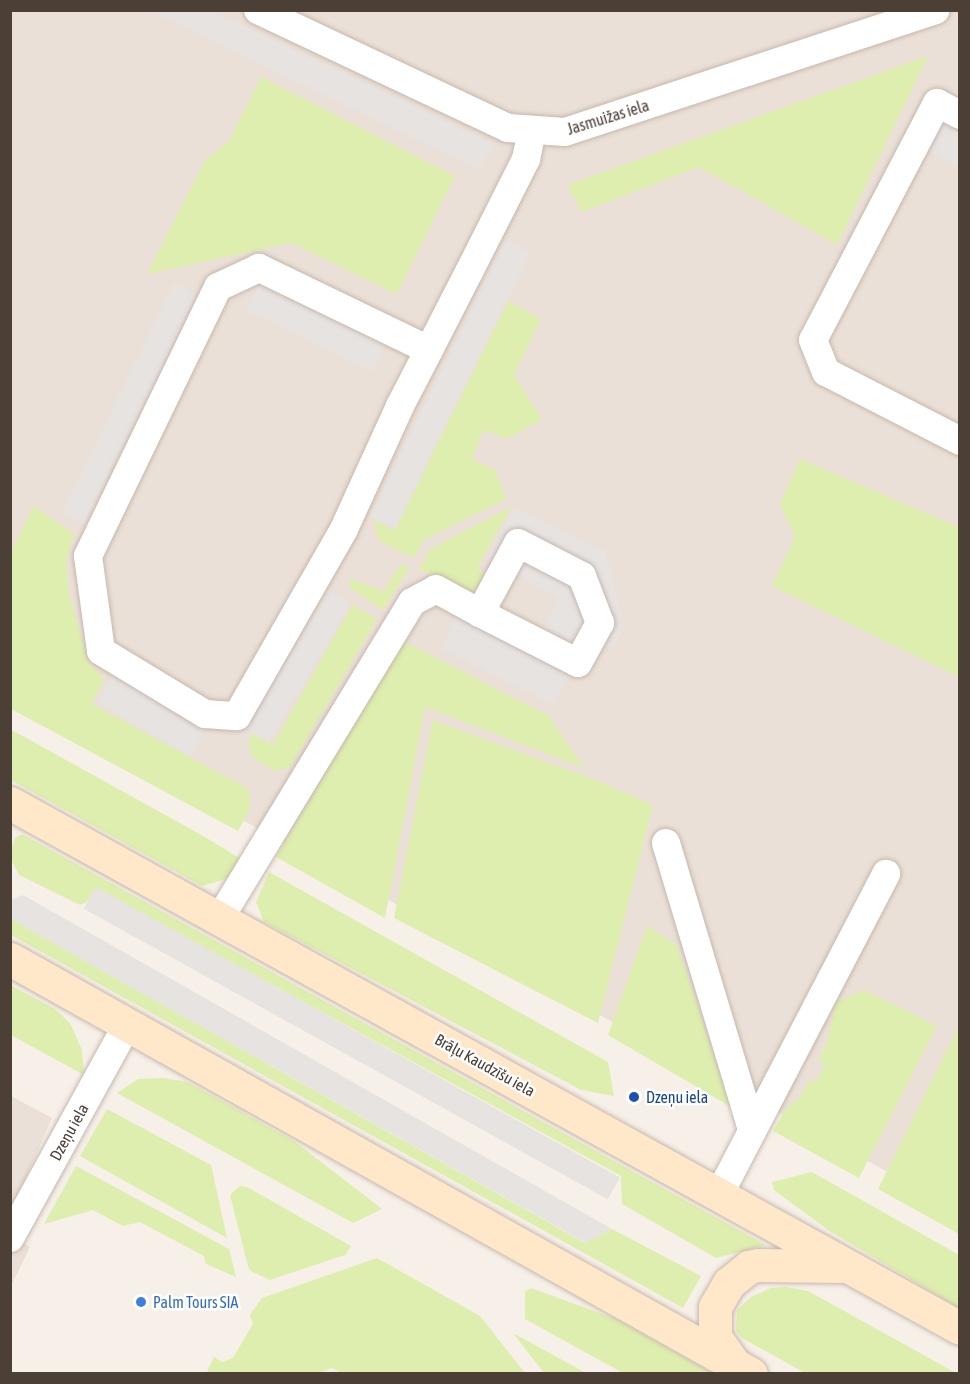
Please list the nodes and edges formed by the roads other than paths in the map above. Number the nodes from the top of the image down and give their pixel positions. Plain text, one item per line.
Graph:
1 (258, 10) edge
2 (934, 10) edge
3 (960, 115) edge
4 (532, 130) junction
5 (429, 350) junction
6 (960, 441) edge
7 (480, 613) dead end
8 (10, 803) edge
9 (666, 843) dead end
10 (886, 874) dead end
11 (220, 918) junction
12 (10, 960) edge
13 (127, 1025) junction
14 (752, 1130) junction
15 (720, 1193) junction
16 (10, 1239) edge
17 (848, 1266) junction
18 (960, 1328) edge
19 (743, 1369) edge

1 - 4 street, Jasmuižas iela
2 - 4 street, Jasmuižas iela
3 - 6 street
4 - 5 street
5 - 5 street
7 - 11 street
8 - 11 street, Brāļu Kaudzīšu iela
9 - 14 street
10 - 14 street
11 - 15 street, Brāļu Kaudzīšu iela
12 - 13 street
13 - 16 street, Dzeņu iela
13 - 19 street
14 - 15 street
15 - 17 street, Brāļu Kaudzīšu iela
17 - 18 street, Brāļu Kaudzīšu iela
17 - 19 street

